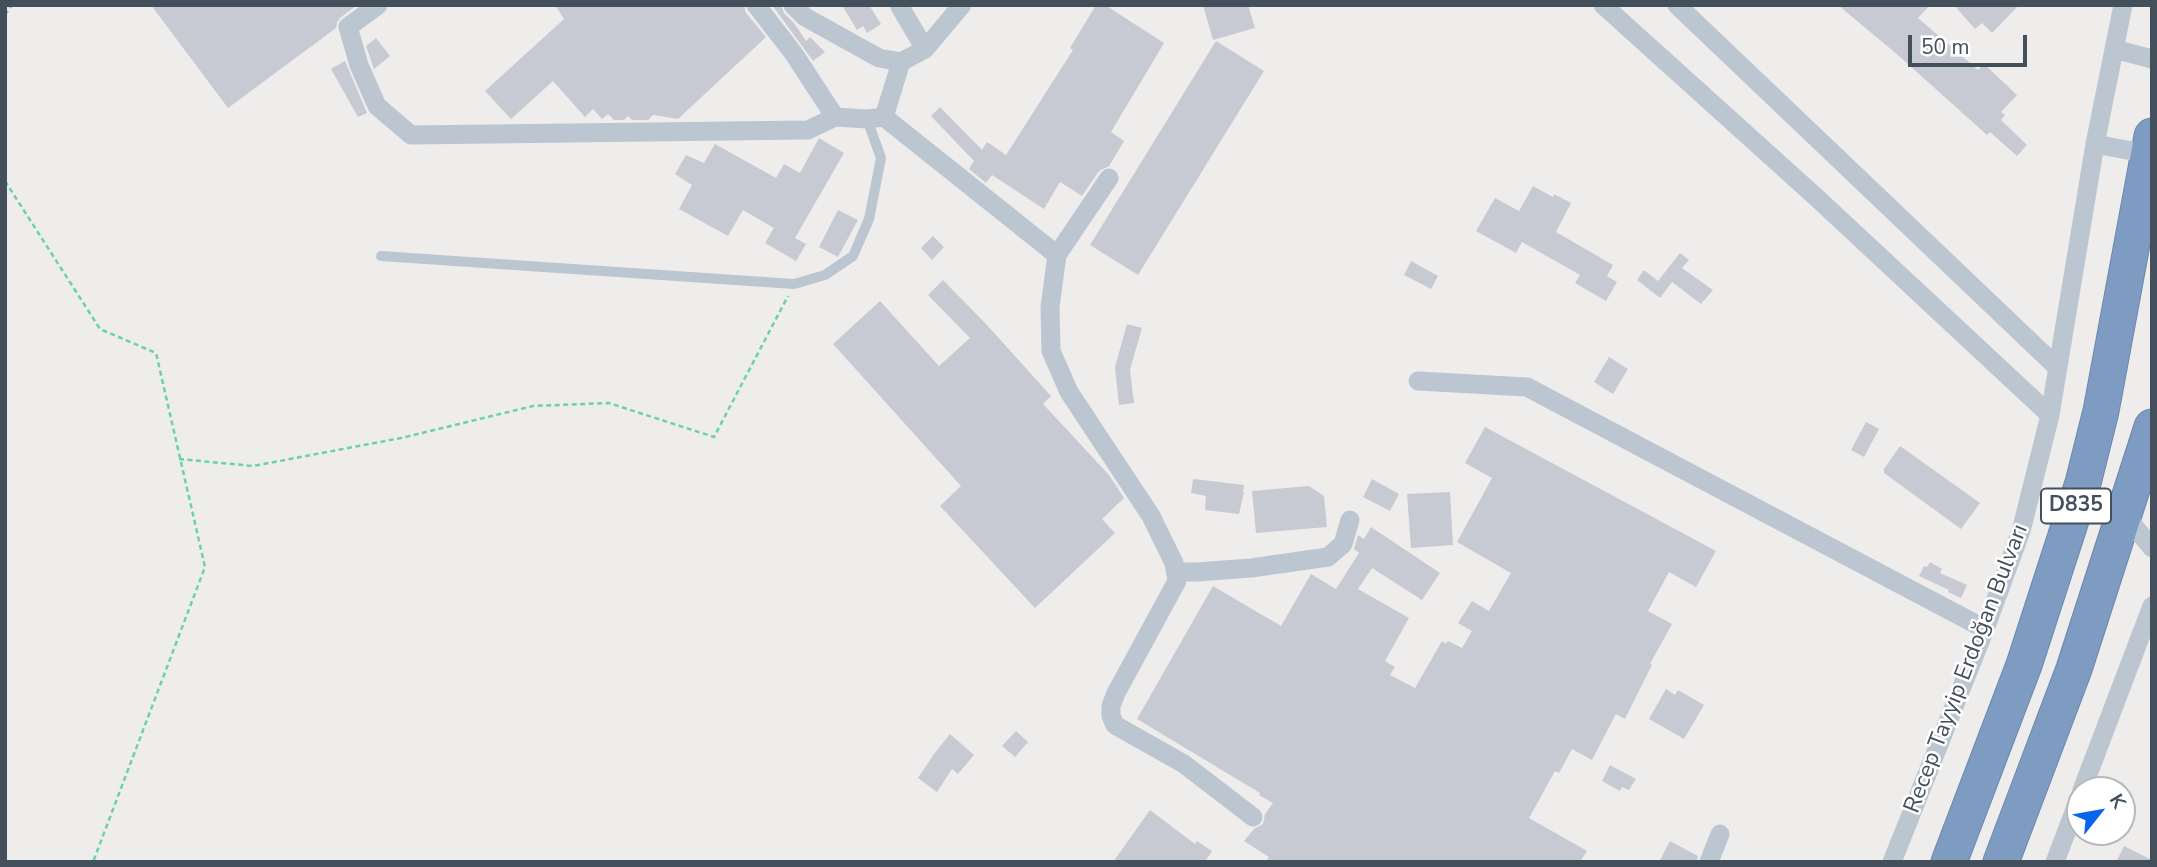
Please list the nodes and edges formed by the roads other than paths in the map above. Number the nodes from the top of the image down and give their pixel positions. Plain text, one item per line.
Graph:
1 (378, 5) edge
2 (755, 5) edge
3 (793, 5) edge
4 (899, 5) edge
5 (962, 5) edge
6 (1603, 5) edge
7 (1677, 5) edge
8 (2123, 5) edge
9 (925, 49) junction
10 (2114, 49) junction
11 (2152, 59) edge
12 (901, 62) junction
13 (835, 117) junction
14 (875, 118) junction
15 (2095, 144) junction
16 (2150, 145) edge
17 (1109, 178) dead end
18 (1057, 255) junction
19 (381, 256) dead end
20 (2058, 368) junction
21 (1418, 381) dead end
22 (2050, 415) junction
23 (2152, 427) edge
24 (2124, 514) junction
25 (1350, 520) dead end
26 (2152, 548) edge
27 (1176, 572) junction
28 (2152, 606) edge
29 (1985, 629) junction
30 (2087, 776) edge
31 (1253, 817) dead end
32 (2066, 833) edge
33 (1720, 834) dead end
34 (1709, 862) edge
35 (1892, 862) edge
36 (1949, 862) edge
37 (2001, 862) edge
38 (2055, 862) edge

1 - 13 street
2 - 13 street
3 - 12 street
4 - 9 street
5 - 9 street
6 - 22 street
7 - 20 street
8 - 10 street, Recep Tayyip Erdoğan Bulvarı
9 - 12 street
10 - 11 street
10 - 15 street, Recep Tayyip Erdoğan Bulvarı
12 - 14 street
13 - 14 street
14 - 18 street
14 - 19 lane
15 - 16 street, Recep Tayyip Erdoğan Bulvarı
15 - 20 street, Recep Tayyip Erdoğan Bulvarı
16 - 36 highway, Recep Tayyip Erdoğan Bulvarı / D835
17 - 18 street
18 - 27 street
20 - 22 street, Recep Tayyip Erdoğan Bulvarı
21 - 29 street
22 - 29 street, Recep Tayyip Erdoğan Bulvarı
23 - 24 highway, D835
24 - 26 street
24 - 37 highway, D835
25 - 27 street
27 - 31 street
28 - 30 street
29 - 35 street, Recep Tayyip Erdoğan Bulvarı
32 - 38 street
33 - 34 street

